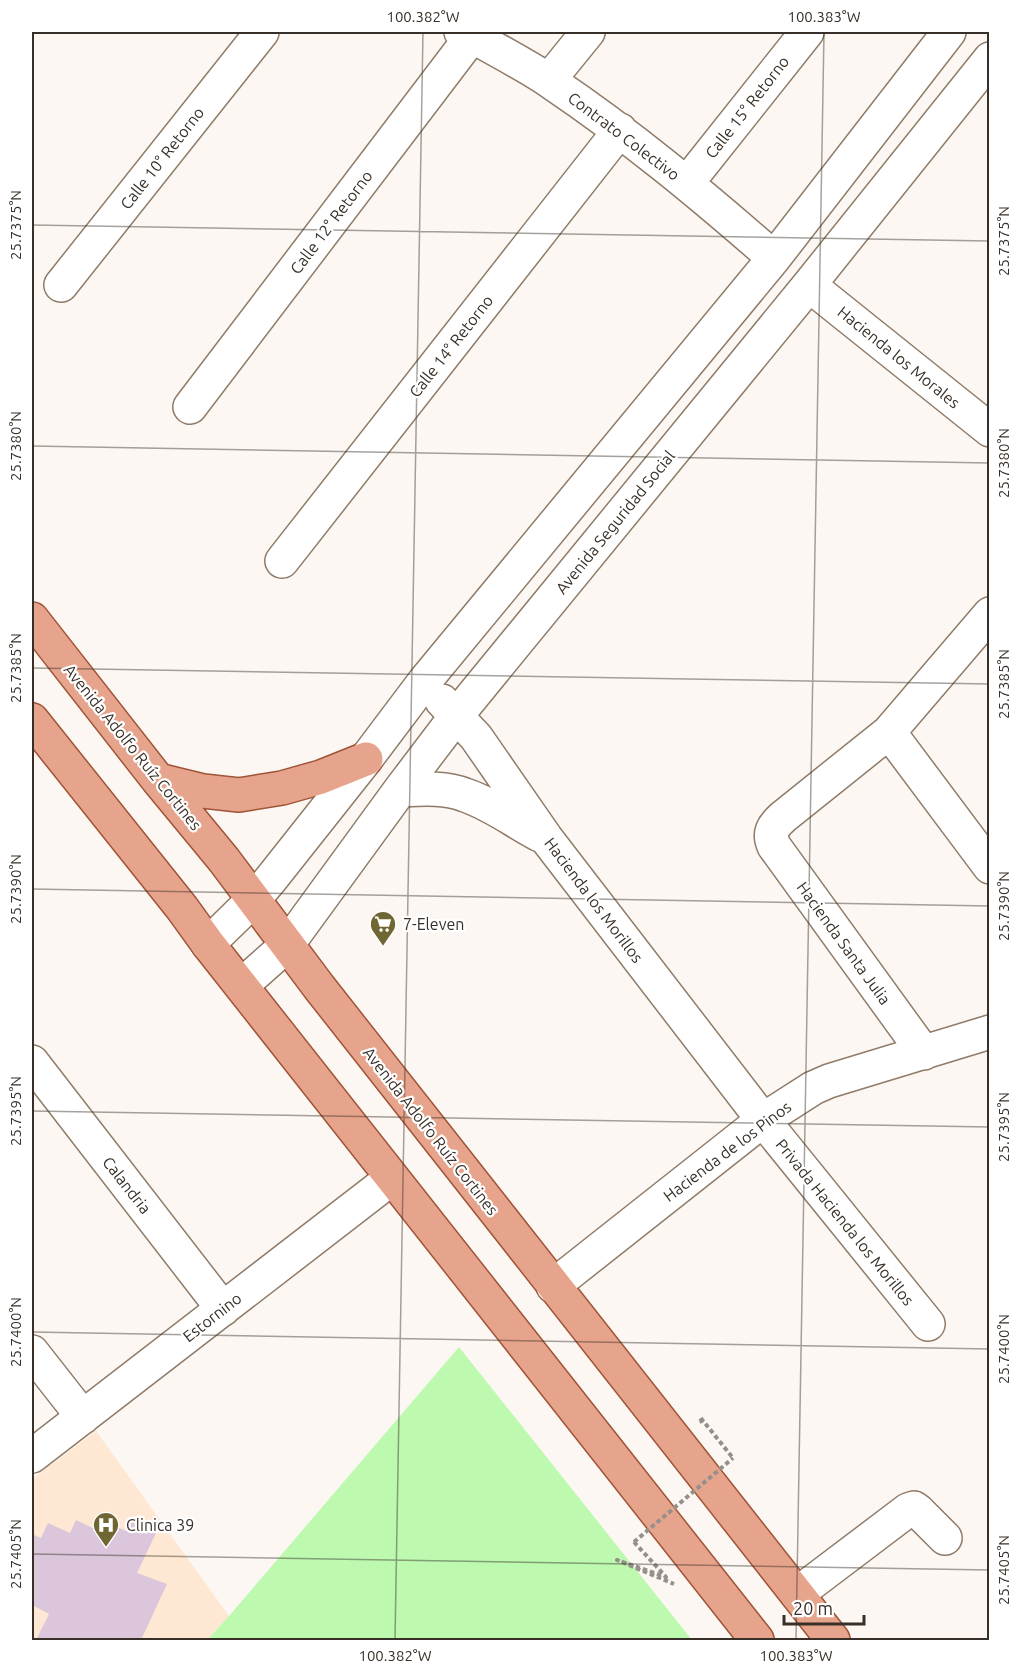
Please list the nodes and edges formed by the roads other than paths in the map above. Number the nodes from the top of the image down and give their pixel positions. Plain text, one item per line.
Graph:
1 (262, 32) edge
2 (588, 32) edge
3 (807, 32) edge
4 (950, 32) edge
5 (466, 34) edge
6 (990, 59) edge
7 (549, 81) junction
8 (620, 130) junction
9 (687, 183) junction
10 (774, 258) junction
11 (61, 285) dead end
12 (809, 285) junction
13 (190, 407) dead end
14 (990, 430) edge
15 (282, 561) dead end
16 (990, 614) edge
17 (32, 619) edge
18 (424, 682) junction
19 (457, 716) junction
20 (32, 720) edge
21 (889, 732) junction
22 (366, 759) junction
23 (158, 780) junction
24 (400, 790) junction
25 (546, 838) junction
26 (990, 867) edge
27 (254, 899) junction
28 (208, 944) junction
29 (287, 945) junction
30 (242, 985) junction
31 (990, 1032) edge
32 (924, 1053) junction
33 (32, 1062) edge
34 (763, 1119) junction
35 (392, 1178) junction
36 (554, 1286) junction
37 (223, 1309) junction
38 (928, 1323) dead end
39 (32, 1352) edge
40 (82, 1417) junction
41 (32, 1456) edge
42 (945, 1538) dead end
43 (797, 1594) junction
44 (757, 1641) edge
45 (834, 1641) edge

1 - 11 street, Calle 10° Retorno
2 - 7 street
3 - 9 street, Calle 15° Retorno
4 - 10 street
5 - 7 street, Contrato Colectivo
5 - 13 street, Calle 12° Retorno
6 - 12 street, Avenida Seguridad Social
7 - 8 street, Contrato Colectivo
8 - 9 street, Contrato Colectivo
8 - 15 street, Calle 14° Retorno
9 - 10 street, Contrato Colectivo
10 - 18 street
12 - 14 street, Hacienda los Morales
12 - 19 street, Avenida Seguridad Social
16 - 21 street
17 - 23 main road, Avenida Adolfo Ruíz Cortines
18 - 19 street, Hacienda los Morillos
18 - 22 street
19 - 24 street, Avenida Seguridad Social
19 - 25 street, Hacienda los Morillos
20 - 28 main road
21 - 26 street
21 - 32 street, Hacienda Santa Julia
22 - 23 main road
22 - 27 street
23 - 27 main road, Avenida Adolfo Ruíz Cortines
24 - 25 street
24 - 29 street, Avenida Seguridad Social
25 - 34 street, Hacienda los Morillos
27 - 28 street
27 - 29 main road, Avenida Adolfo Ruíz Cortines
28 - 30 main road
29 - 30 street, Avenida Seguridad Social
29 - 36 main road, Avenida Adolfo Ruíz Cortines
30 - 35 main road
31 - 32 street, Hacienda de los Pinos
32 - 34 street, Hacienda de los Pinos
33 - 37 street, Calandria
34 - 36 street, Hacienda de los Pinos
34 - 38 street, Privada Hacienda los Morillos
35 - 37 street, Estornino
35 - 44 main road
36 - 43 main road, Avenida Adolfo Ruíz Cortines
37 - 40 street, Estornino
39 - 40 street
40 - 41 street, Estornino
42 - 43 street
43 - 45 main road, Avenida Adolfo Ruíz Cortines

